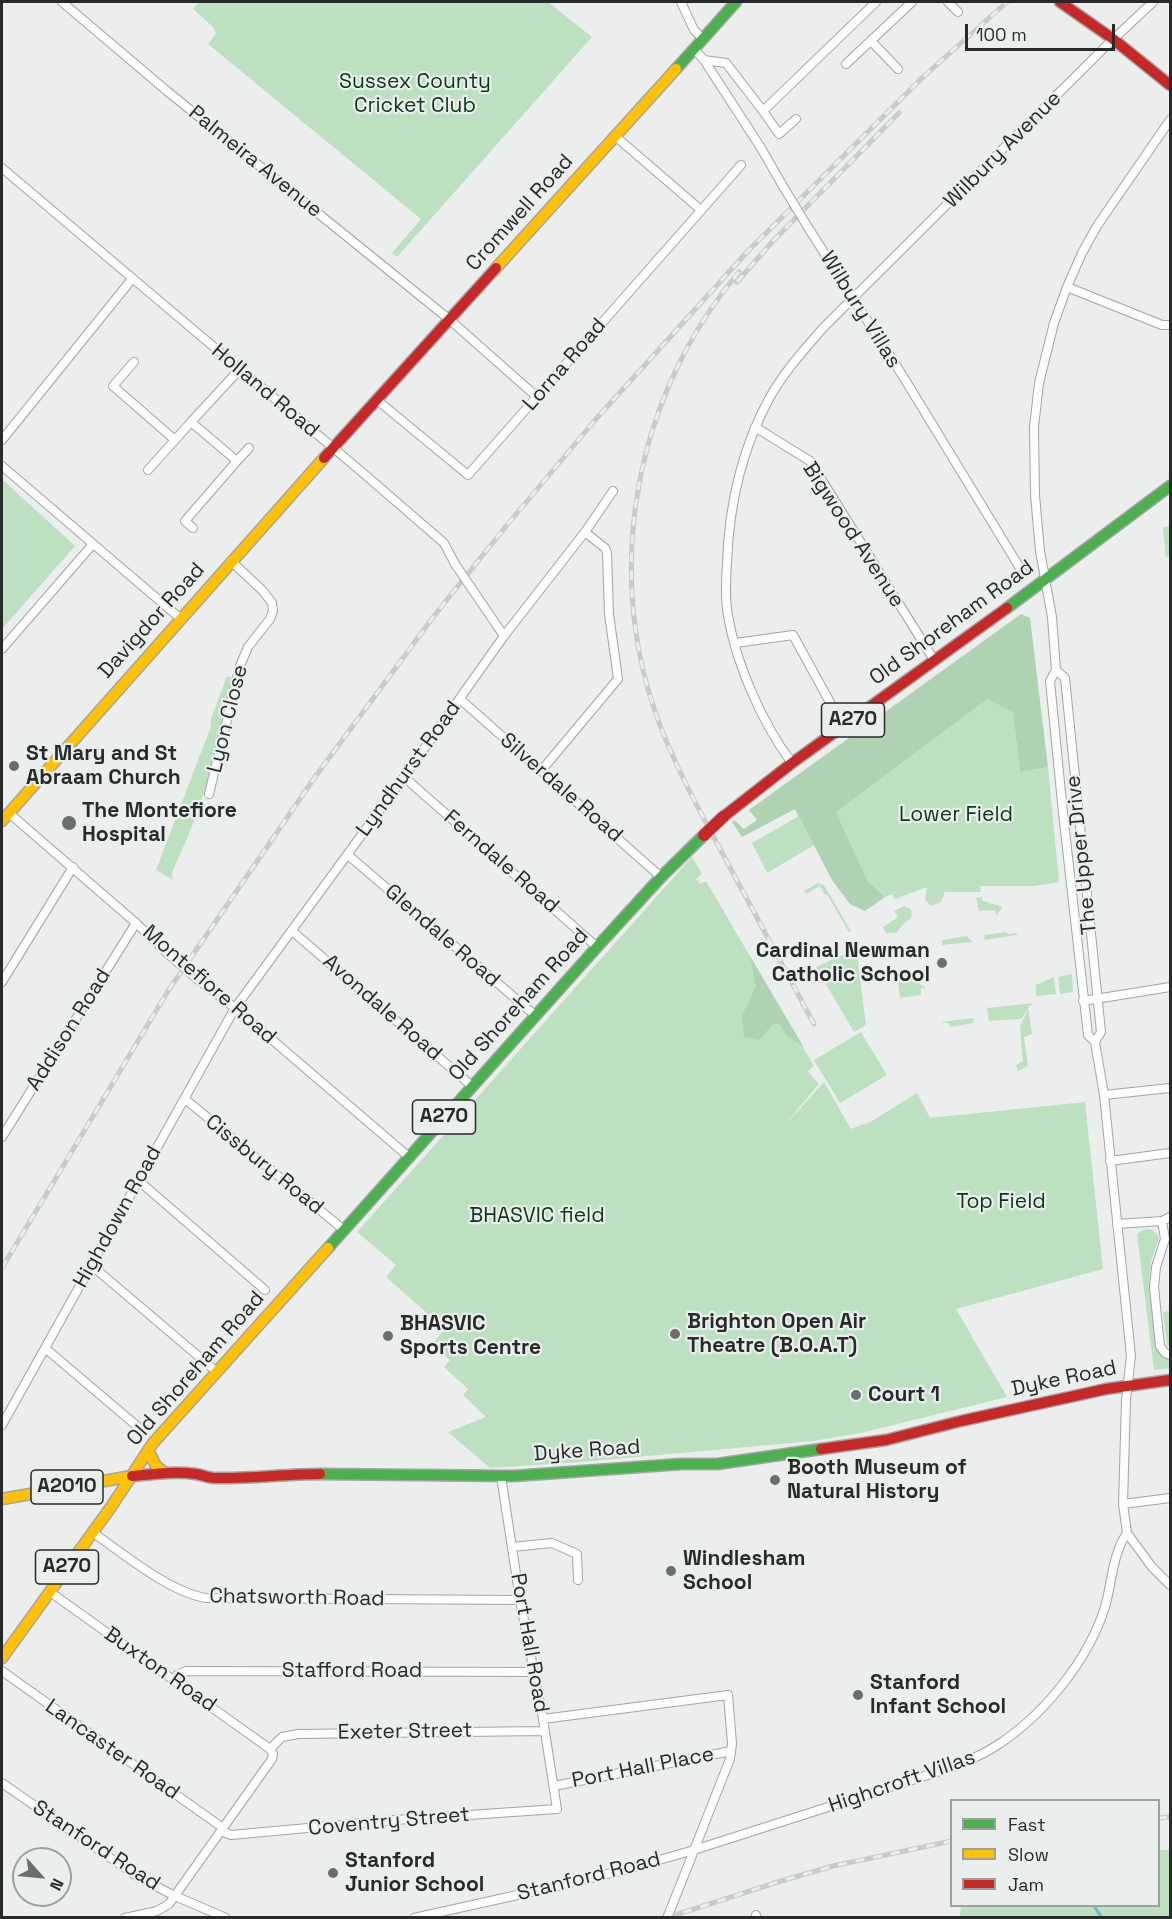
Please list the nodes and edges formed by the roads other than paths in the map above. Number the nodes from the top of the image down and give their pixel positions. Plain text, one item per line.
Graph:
1 (64, 2) edge
2 (681, 2) edge
3 (736, 2) edge
4 (876, 2) edge
5 (912, 2) edge
6 (948, 2) edge
7 (1060, 2) edge
8 (1153, 2) edge
9 (958, 12) dead end
10 (703, 39) junction
11 (1113, 39) junction
12 (871, 41) junction
13 (694, 49) junction
14 (704, 60) junction
15 (846, 64) dead end
16 (897, 69) dead end
17 (1170, 85) edge
18 (763, 111) junction
19 (796, 119) dead end
20 (1170, 120) edge
21 (615, 136) junction
22 (741, 165) dead end
23 (2, 168) edge
24 (701, 210) junction
25 (132, 279) junction
26 (1067, 287) junction
27 (853, 298) junction
28 (450, 320) junction
29 (1170, 324) edge
30 (134, 362) dead end
31 (240, 369) junction
32 (537, 398) junction
33 (377, 400) junction
34 (192, 423) junction
35 (755, 428) junction
36 (2, 440) edge
37 (175, 440) junction
38 (249, 448) dead end
39 (333, 448) junction
40 (237, 460) junction
41 (2, 466) edge
42 (147, 470) dead end
43 (1170, 486) edge
44 (612, 491) dead end
45 (193, 528) dead end
46 (585, 532) junction
47 (93, 544) junction
48 (231, 561) junction
49 (1023, 573) dead end
50 (1044, 580) junction
51 (181, 619) junction
52 (504, 636) junction
53 (736, 643) junction
54 (2, 649) edge
55 (934, 660) junction
56 (1056, 670) junction
57 (460, 699) junction
58 (843, 726) junction
59 (792, 763) junction
60 (541, 771) junction
61 (404, 777) junction
62 (209, 794) dead end
63 (5, 817) edge
64 (348, 855) junction
65 (73, 867) junction
66 (661, 877) junction
67 (136, 923) junction
68 (292, 931) junction
69 (597, 947) junction
70 (2, 981) edge
71 (1170, 987) edge
72 (1097, 1000) junction
73 (1083, 1001) junction
74 (235, 1008) junction
75 (536, 1016) junction
76 (1095, 1042) junction
77 (472, 1086) junction
78 (1170, 1088) edge
79 (1104, 1095) junction
80 (184, 1099) junction
81 (2, 1137) edge
82 (1170, 1153) edge
83 (409, 1157) junction
84 (1110, 1161) junction
85 (139, 1181) junction
86 (1166, 1219) edge
87 (1117, 1224) junction
88 (344, 1230) junction
89 (90, 1267) junction
90 (265, 1290) dead end
91 (45, 1348) junction
92 (1170, 1355) edge
93 (217, 1372) junction
94 (1170, 1380) edge
95 (1128, 1385) junction
96 (2, 1425) edge
97 (144, 1432) dead end
98 (148, 1450) junction
99 (165, 1473) junction
100 (132, 1476) junction
101 (501, 1476) junction
102 (1170, 1498) edge
103 (2, 1499) edge
104 (1123, 1504) junction
105 (92, 1533) junction
106 (1127, 1533) junction
107 (512, 1547) junction
108 (578, 1580) dead end
109 (1170, 1585) edge
110 (50, 1592) junction
111 (520, 1600) junction
112 (2, 1658) edge
113 (2, 1671) edge
114 (534, 1672) junction
115 (174, 1680) junction
116 (543, 1719) junction
117 (544, 1731) junction
118 (270, 1749) junction
119 (731, 1751) junction
120 (2, 1784) edge
121 (554, 1786) junction
122 (557, 1809) joint
123 (222, 1830) junction
124 (694, 1850) junction
125 (175, 1896) junction
126 (125, 1917) edge
127 (226, 1917) edge
128 (414, 1917) edge
129 (667, 1917) edge

1 - 28 street, Palmeira Avenue
2 - 10 street
3 - 10 main road, Cromwell Road
4 - 18 street
5 - 12 street
6 - 9 street
7 - 11 main road
8 - 11 street, Wilbury Avenue
10 - 13 main road, Cromwell Road
11 - 17 main road
11 - 27 street, Wilbury Avenue
12 - 15 street
12 - 16 street
13 - 14 street, Wilbury Villas
13 - 21 main road, Cromwell Road
14 - 18 street
14 - 27 street, Wilbury Villas, bridge
18 - 19 street
20 - 26 street, The Upper Drive
21 - 24 street
21 - 28 main road, Cromwell Road
22 - 24 street, Lorna Road
23 - 25 street, Holland Road
24 - 32 street, Lorna Road
25 - 31 street, Holland Road
25 - 36 street
26 - 29 street
26 - 50 street, The Upper Drive
27 - 35 street, Wilbury Avenue
27 - 49 street, Wilbury Villas
28 - 32 street, Palmeira Avenue
28 - 33 main road, Cromwell Road
30 - 37 street
31 - 34 street
31 - 39 street, Holland Road
32 - 33 street, Lorna Road
33 - 39 main road, Cromwell Road
34 - 37 street
34 - 40 street
35 - 53 street, Wilbury Avenue
35 - 55 street, Bigwood Avenue
37 - 42 street
38 - 40 street
39 - 48 main road, Davigdor Road
39 - 52 street, Holland Road, bridge
40 - 45 street
41 - 47 street
43 - 50 main road, Old Shoreham Road / A270
44 - 46 street, Lyndhurst Road
46 - 52 street, Lyndhurst Road
46 - 60 street
47 - 51 street
47 - 54 street
48 - 51 main road, Davigdor Road
48 - 62 street, Lyon Close
50 - 55 main road, Old Shoreham Road / A270
50 - 56 street, The Upper Drive
51 - 63 main road, Davigdor Road
52 - 57 street, Lyndhurst Road
53 - 58 street
53 - 59 street, Wilbury Avenue
55 - 58 main road, Old Shoreham Road / A270
56 - 72 street, The Upper Drive
56 - 73 street, The Upper Drive
57 - 60 street, Silverdale Road
57 - 61 street, Lyndhurst Road
58 - 59 main road, Old Shoreham Road / A270
59 - 66 main road, Old Shoreham Road / A270, bridge
60 - 66 street, Silverdale Road
61 - 64 street, Lyndhurst Road
61 - 69 street, Ferndale Road
63 - 65 street, Montefiore Road
64 - 68 street, Lyndhurst Road
64 - 75 street, Glendale Road
65 - 67 street, Montefiore Road
65 - 70 street
66 - 69 main road, Old Shoreham Road / A270
67 - 74 street, Montefiore Road, bridge
67 - 81 street, Addison Road
68 - 74 street, Lyndhurst Road
68 - 77 street, Avondale Road
69 - 75 main road, Old Shoreham Road / A270
71 - 72 street
72 - 73 street
72 - 76 street, The Upper Drive
73 - 76 street, The Upper Drive
74 - 80 street, Highdown Road
74 - 83 street, Montefiore Road
75 - 77 main road, Old Shoreham Road / A270
76 - 79 street, The Upper Drive
77 - 83 main road, Old Shoreham Road / A270
78 - 79 street
79 - 84 street, The Upper Drive
80 - 85 street, Highdown Road
80 - 88 street, Cissbury Road
82 - 84 street
83 - 88 main road, Old Shoreham Road / A270
84 - 87 street, The Upper Drive
85 - 89 street, Highdown Road
85 - 90 street
86 - 87 street
86 - 92 street
87 - 95 street, The Upper Drive
88 - 93 main road, Old Shoreham Road / A270
89 - 91 street, Highdown Road
89 - 93 street
91 - 96 street, Highdown Road
91 - 97 street
93 - 98 main road, Old Shoreham Road / A270
94 - 95 main road, Dyke Road
95 - 101 main road, Dyke Road
95 - 104 street
98 - 99 main road
98 - 100 main road, Old Shoreham Road / A270
99 - 100 main road, Dyke Road
99 - 101 main road, Dyke Road
100 - 103 main road, Dyke Road / A2010
100 - 105 main road, Old Shoreham Road / A270
101 - 107 street, Port Hall Road
102 - 104 street
104 - 106 street
105 - 110 main road, Old Shoreham Road / A270
105 - 111 street, Chatsworth Road
106 - 109 street
106 - 124 street, Highcroft Villas
107 - 108 street
107 - 111 street, Port Hall Road
110 - 112 main road, Old Shoreham Road / A270
110 - 115 street, Buxton Road
111 - 114 street, Port Hall Road
113 - 123 street, Lancaster Road
114 - 115 street, Stafford Road
114 - 116 street, Port Hall Road
115 - 118 street, Buxton Road
116 - 117 street, Port Hall Road
116 - 119 street
117 - 118 street, Exeter Street
117 - 121 street, Port Hall Road
118 - 123 street
119 - 121 street, Port Hall Place
119 - 124 street
120 - 125 street, Stanford Road
121 - 122 street, Port Hall Road
122 - 123 street, Coventry Street
123 - 125 street
124 - 128 street, Stanford Road
124 - 129 street, bridge
125 - 126 street
125 - 127 street, Stanford Road

